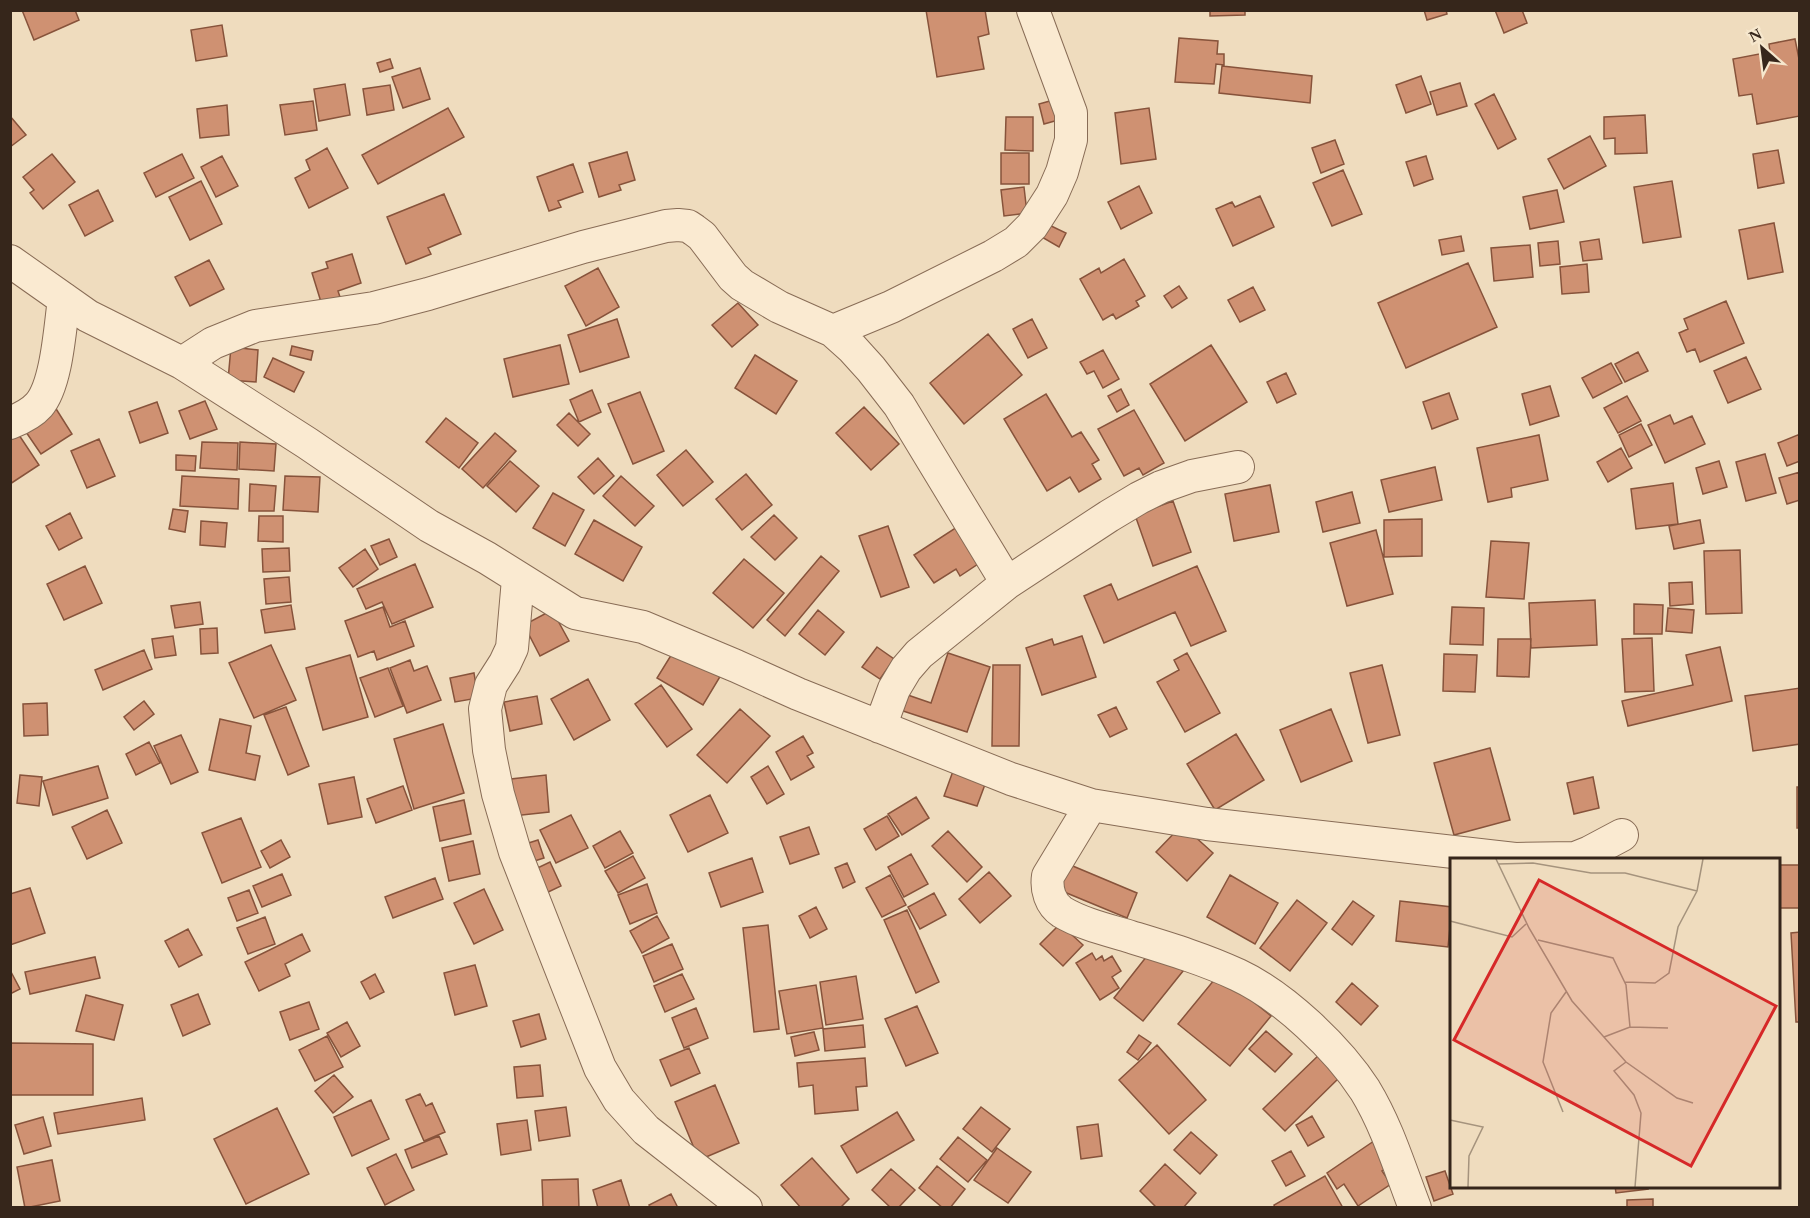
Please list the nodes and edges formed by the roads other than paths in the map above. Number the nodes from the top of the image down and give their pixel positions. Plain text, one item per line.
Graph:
1 (1033, 10) edge
2 (10, 261) edge
3 (64, 299) junction
4 (833, 332) junction
5 (182, 363) junction
6 (10, 423) edge
7 (1238, 466) dead end
8 (518, 579) junction
9 (1007, 583) junction
10 (880, 727) junction
11 (1090, 805) junction
12 (1622, 836) dead end
13 (1506, 858) edge
14 (1575, 858) edge
15 (746, 1208) edge
16 (1415, 1208) edge

1 - 4 street
2 - 3 street
3 - 5 street
3 - 6 street
4 - 5 street
4 - 9 street
5 - 8 street
7 - 9 street
8 - 10 street
8 - 15 street
9 - 10 street
10 - 11 street
11 - 13 street
11 - 16 street
12 - 14 street

